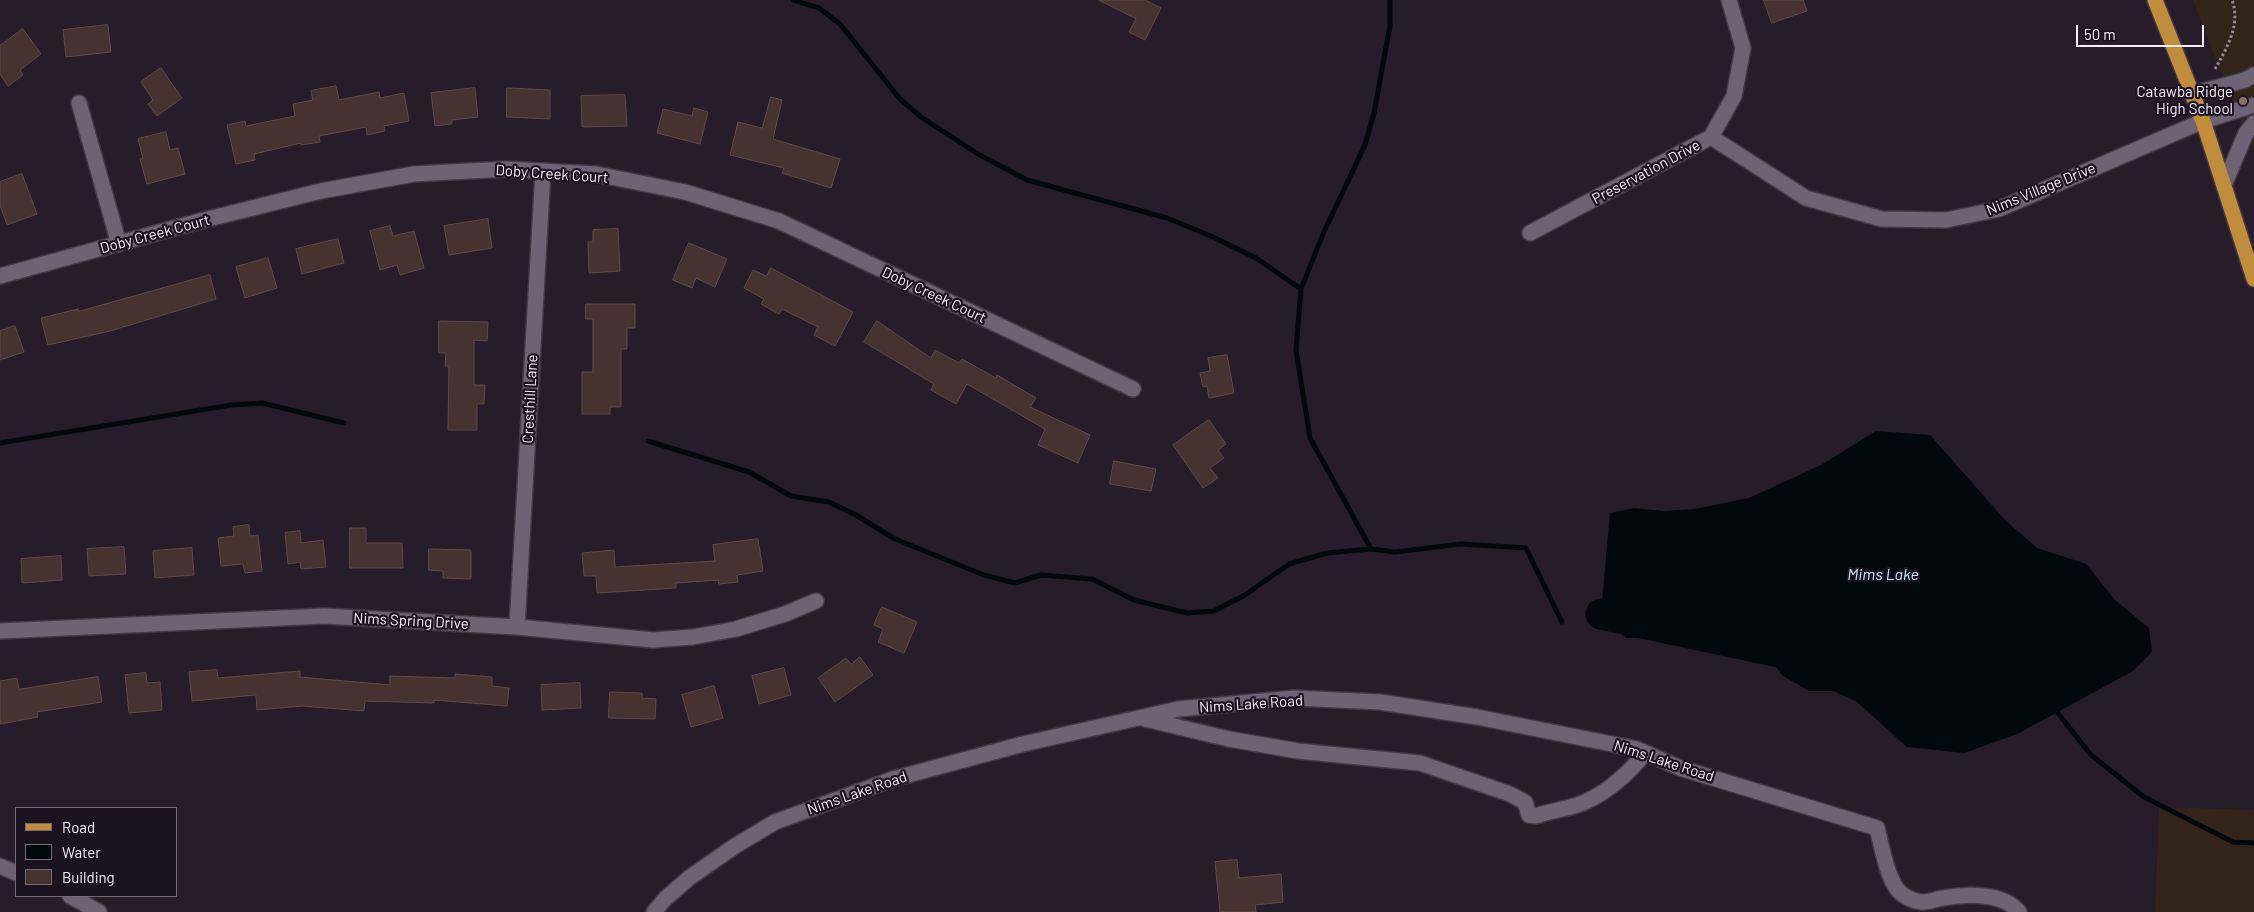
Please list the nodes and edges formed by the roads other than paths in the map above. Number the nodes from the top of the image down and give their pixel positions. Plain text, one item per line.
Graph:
1 (1729, 0) edge
2 (2155, 0) edge
3 (2254, 75) edge
4 (2192, 94) junction
5 (79, 103) dead end
6 (2254, 105) edge
7 (2203, 121) junction
8 (2254, 123) edge
9 (1711, 137) junction
10 (543, 171) junction
11 (2224, 185) junction
12 (1530, 233) dead end
13 (119, 244) junction
14 (0, 276) edge
15 (2254, 279) edge
16 (1133, 390) dead end
17 (816, 601) dead end
18 (517, 627) junction
19 (0, 631) edge
20 (1142, 718) junction
21 (1645, 753) junction
22 (0, 866) edge
23 (15, 873) edge
24 (72, 897) edge
25 (99, 912) edge
26 (654, 912) edge
27 (2019, 912) edge

1 - 9 street, Preservation Drive
2 - 4 main road
3 - 4 street
4 - 7 main road
5 - 13 street
6 - 7 street, Nims Village Drive
7 - 9 street, Nims Village Drive
7 - 11 main road
8 - 11 street
9 - 12 street, Preservation Drive
10 - 13 street, Doby Creek Court
10 - 16 street, Doby Creek Court
10 - 18 street, Cresthill Lane
11 - 15 main road
13 - 14 street, Doby Creek Court
17 - 18 street, Nims Spring Drive
18 - 19 street, Nims Spring Drive
20 - 21 street, Nims Lake Road
20 - 21 street
20 - 26 street, Nims Lake Road
21 - 27 street, Nims Lake Road
22 - 23 street
24 - 25 street

